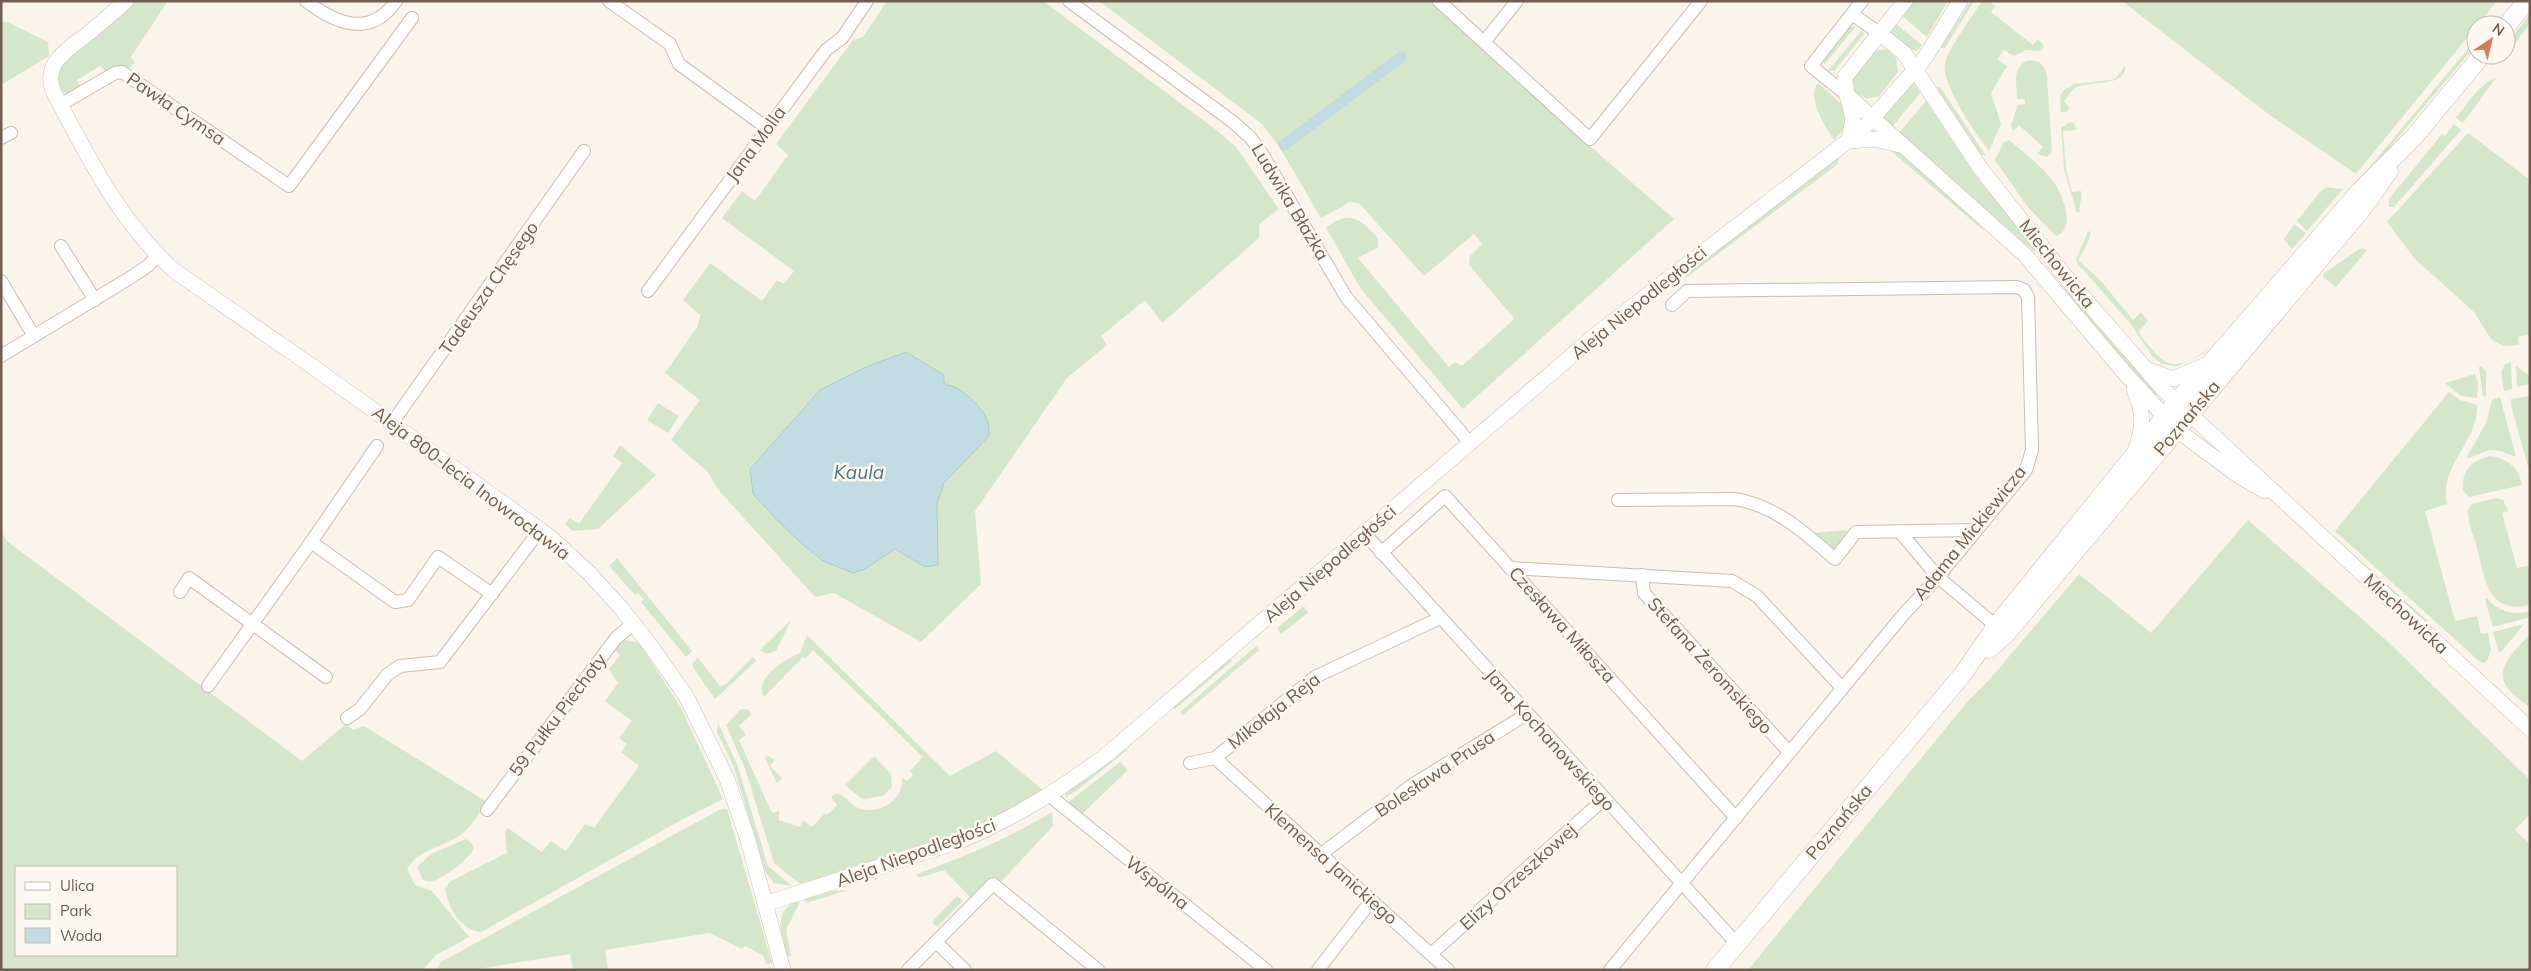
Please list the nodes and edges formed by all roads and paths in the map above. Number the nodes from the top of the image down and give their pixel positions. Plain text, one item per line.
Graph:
1 (126, 1) edge
2 (306, 1) edge
3 (396, 1) edge
4 (609, 1) edge
5 (868, 1) edge
6 (1070, 1) edge
7 (1439, 1) edge
8 (1518, 1) edge
9 (1700, 1) edge
10 (1862, 1) edge
11 (1905, 1) edge
12 (1960, 1) edge
13 (2527, 1) edge
14 (1852, 14) junction
15 (2515, 15) edge
16 (412, 18) dead end
17 (1879, 33) junction
18 (1484, 42) junction
19 (2474, 65) edge
20 (1916, 70) junction
21 (1847, 95) junction
22 (60, 105) junction
23 (1874, 119) junction
24 (767, 128) junction
25 (1849, 141) junction
26 (1906, 148) junction
27 (584, 151) dead end
28 (2399, 153) junction
29 (61, 246) dead end
30 (156, 255) junction
31 (1674, 273) junction
32 (1, 281) edge
33 (648, 291) dead end
34 (1687, 291) junction
35 (95, 300) junction
36 (1672, 306) dead end
37 (34, 336) junction
38 (1, 356) edge
39 (2210, 363) junction
40 (2143, 367) junction
41 (2123, 371) junction
42 (2177, 402) junction
43 (2191, 414) junction
44 (2165, 417) junction
45 (392, 424) junction
46 (2178, 430) junction
47 (1470, 443) junction
48 (378, 446) dead end
49 (2135, 452) junction
50 (2281, 499) junction
51 (1618, 500) dead end
52 (540, 530) junction
53 (1976, 530) junction
54 (1900, 532) junction
55 (1365, 534) junction
56 (316, 546) junction
57 (1381, 553) junction
58 (1510, 568) junction
59 (1642, 575) junction
60 (1938, 577) junction
61 (180, 592) dead end
62 (492, 594) junction
63 (1440, 618) junction
64 (253, 624) junction
65 (633, 624) junction
66 (2001, 630) junction
67 (326, 678) dead end
68 (208, 686) dead end
69 (1842, 688) junction
70 (1527, 714) junction
71 (347, 718) dead end
72 (2530, 729) edge
73 (1789, 752) junction
74 (1215, 758) junction
75 (1190, 763) dead end
76 (1050, 796) junction
77 (1604, 799) junction
78 (487, 810) dead end
79 (1736, 818) junction
80 (1320, 855) junction
81 (1681, 883) junction
82 (1371, 901) junction
83 (765, 904) junction
84 (936, 942) junction
85 (1737, 944) junction
86 (1431, 954) junction
87 (783, 970) edge
88 (908, 970) edge
89 (965, 970) edge
90 (1098, 970) edge
91 (1266, 970) edge
92 (1318, 970) edge
93 (1448, 970) edge
94 (1610, 970) edge
95 (1714, 970) edge

1 - 22 street, Aleja 800-lecia Inowrocławia
2 - 3 street
4 - 24 street
5 - 24 street, Jana Molla
6 - 47 street, Ludwika Błażka
7 - 18 street
8 - 18 street
9 - 18 street
10 - 14 street
11 - 17 street
12 - 20 street, Aleja Niepodległości
13 - 15 main road
14 - 17 street, Miechowicka
14 - 21 street
16 - 22 street, Pawła Cymsa
17 - 20 street, Miechowicka
17 - 21 street
19 - 28 main road, Poznańska
20 - 23 street, Aleja Niepodległości
20 - 40 street, Miechowicka
21 - 23 street, Miechowicka
21 - 25 street
22 - 30 street, Aleja 800-lecia Inowrocławia
23 - 25 street, Aleja Niepodległości
23 - 26 street, Miechowicka
24 - 33 street, Jana Molla
25 - 26 street
25 - 31 street, Aleja Niepodległości
26 - 41 street, Miechowicka
27 - 45 street, Tadeusza Chęsego
28 - 39 main road, Poznańska
28 - 43 main road, Poznańska
29 - 35 street
30 - 35 street
30 - 45 street, Aleja 800-lecia Inowrocławia
31 - 34 street
31 - 47 street, Aleja Niepodległości
32 - 37 street
34 - 36 street
34 - 53 street, Adama Mickiewicza
35 - 37 street
37 - 38 street
39 - 40 street
39 - 42 main road, Poznańska
40 - 42 street, Miechowicka
41 - 44 street, Miechowicka
41 - 49 street
42 - 43 street, Miechowicka
42 - 44 main road, Poznańska
43 - 46 main road, Poznańska
43 - 50 street, Miechowicka
44 - 46 street, Miechowicka
44 - 49 main road, Poznańska
45 - 52 street, Aleja 800-lecia Inowrocławia
46 - 50 street, Miechowicka
46 - 66 main road, Poznańska
47 - 55 street, Aleja Niepodległości
48 - 56 street
49 - 66 main road, Poznańska
50 - 72 street, Miechowicka
51 - 54 street
52 - 62 street
52 - 65 street, Aleja 800-lecia Inowrocławia
53 - 54 street
53 - 60 street, Adama Mickiewicza
54 - 60 street
55 - 57 street, Jana Kochanowskiego
55 - 76 street, Aleja Niepodległości
56 - 62 street
56 - 64 street
57 - 58 street, Czesława Miłosza
57 - 63 street, Jana Kochanowskiego
58 - 59 street
58 - 79 street, Czesława Miłosza
59 - 69 street
59 - 73 street, Stefana Żeromskiego
60 - 66 street
60 - 69 street, Adama Mickiewicza
61 - 64 street
62 - 71 street
63 - 70 street, Jana Kochanowskiego
63 - 74 street, Mikołaja Reja
64 - 67 street
64 - 68 street
65 - 78 street, 59 Pułku Piechoty
65 - 83 street, Aleja 800-lecia Inowrocławia
66 - 85 main road, Poznańska
69 - 73 street, Adama Mickiewicza
70 - 77 street, Jana Kochanowskiego
70 - 80 street, Bolesława Prusa
73 - 79 street, Adama Mickiewicza
74 - 75 street, Mikołaja Reja
74 - 80 street, Klemensa Janickiego
76 - 83 street, Aleja Niepodległości
76 - 91 street, Wspólna
77 - 81 street, Jana Kochanowskiego
77 - 86 street, Elizy Orzeszkowej
79 - 81 street, Adama Mickiewicza
80 - 82 street, Klemensa Janickiego
81 - 85 street, Jana Kochanowskiego
81 - 94 street, Adama Mickiewicza
82 - 86 street, Klemensa Janickiego
82 - 92 street
83 - 87 street, Aleja 800-lecia Inowrocławia
84 - 88 street
84 - 89 street
84 - 90 street
85 - 95 main road, Poznańska
86 - 93 street, Klemensa Janickiego

